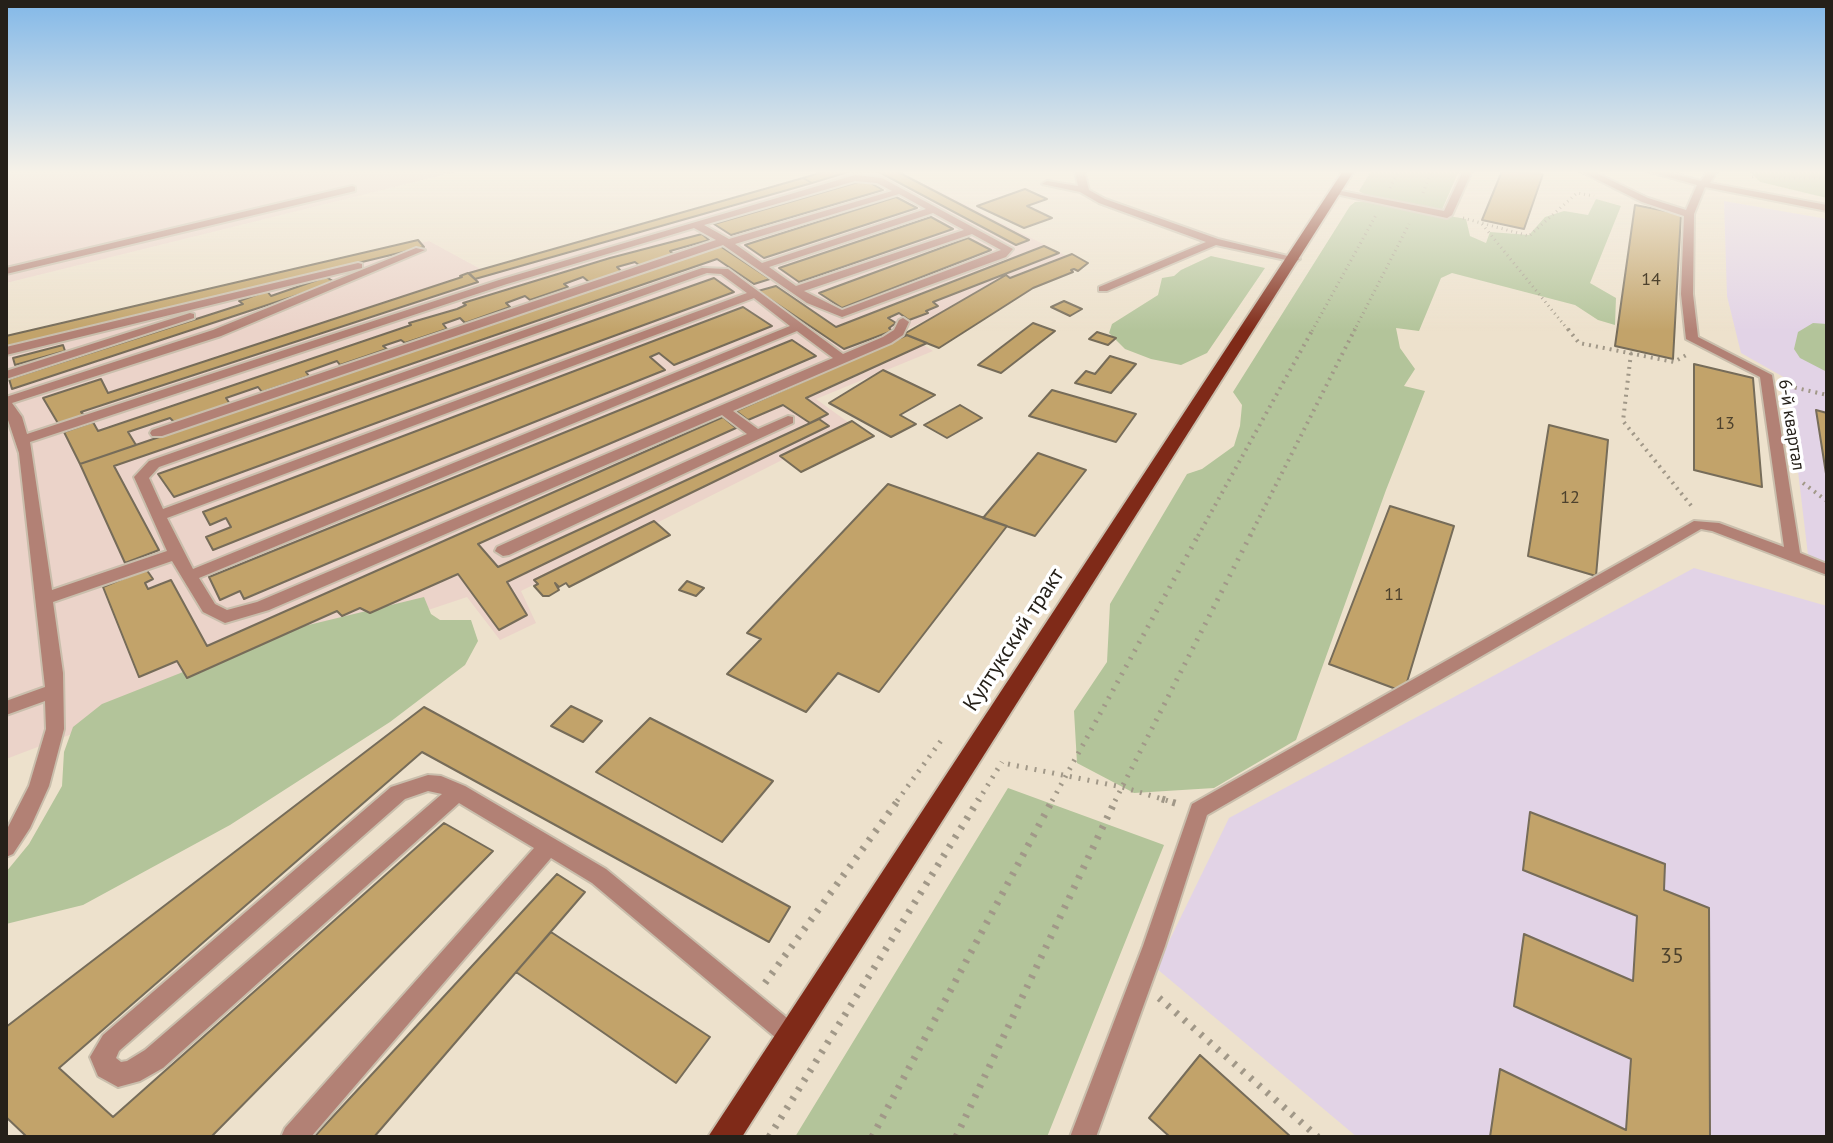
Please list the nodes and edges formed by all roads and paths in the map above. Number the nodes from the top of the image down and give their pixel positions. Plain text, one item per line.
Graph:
1 (203, 224) edge
2 (694, 224) edge
3 (695, 224) edge
4 (786, 224) edge
5 (889, 224) edge
6 (963, 224) edge
7 (1166, 224) edge
8 (1317, 224) edge
9 (1371, 224) edge
10 (1409, 224) edge
11 (1482, 224) edge
12 (1483, 224) edge
13 (1542, 224) edge
14 (1689, 224) edge
15 (974, 230) junction
16 (726, 242) junction
17 (1215, 242) junction
18 (420, 250) dead end
19 (402, 255) junction
20 (1295, 259) junction
21 (763, 266) junction
22 (6, 271) edge
23 (782, 279) junction
24 (798, 289) junction
25 (1103, 289) dead end
26 (259, 290) junction
27 (753, 292) junction
28 (903, 322) dead end
29 (799, 326) junction
30 (1704, 345) junction
31 (6, 351) edge
32 (1631, 353) junction
33 (842, 359) junction
34 (6, 375) edge
35 (1768, 382) junction
36 (1827, 395) edge
37 (6, 402) edge
38 (723, 410) junction
39 (788, 420) dead end
40 (157, 433) dead end
41 (758, 435) junction
42 (23, 440) junction
43 (159, 516) junction
44 (1706, 525) junction
45 (503, 551) dead end
46 (176, 554) junction
47 (1793, 556) junction
48 (1827, 570) edge
49 (190, 576) junction
50 (43, 599) junction
51 (54, 691) junction
52 (6, 708) edge
53 (943, 738) dead end
54 (1066, 774) junction
55 (1122, 787) junction
56 (458, 792) junction
57 (1199, 810) junction
58 (549, 846) junction
59 (6, 848) edge
60 (1140, 981) junction
61 (751, 1002) junction
62 (790, 1035) junction
63 (294, 1137) edge
64 (724, 1137) edge
65 (769, 1137) edge
66 (872, 1137) edge
67 (956, 1137) edge
68 (1083, 1137) edge
69 (1318, 1137) edge

1 - 22 lane
2 - 42 lane
3 - 16 lane
4 - 16 lane
5 - 21 lane
6 - 15 lane
7 - 17 lane
8 - 20 main road, Култукский тракт
9 - 54 path
10 - 55 path
11 - 32 path
12 - 13 path
14 - 30 lane
15 - 24 lane
15 - 24 lane
16 - 21 lane
16 - 40 lane
17 - 20 lane
17 - 25 lane
18 - 19 lane
19 - 26 lane
19 - 37 lane
20 - 62 main road, Култукский тракт
21 - 23 lane
23 - 24 lane
23 - 27 lane
26 - 31 lane
26 - 34 lane
27 - 29 lane
27 - 43 lane
27 - 43 lane
28 - 33 lane
29 - 33 lane
29 - 49 lane
30 - 32 path
30 - 35 lane, 6-й квартал
32 - 44 path
33 - 38 lane
35 - 36 path
35 - 47 lane, 6-й квартал
37 - 42 lane
38 - 41 lane
38 - 49 lane
39 - 41 lane
41 - 45 lane
42 - 50 lane
43 - 46 lane
44 - 47 lane
44 - 57 lane
46 - 49 lane
46 - 50 lane
47 - 48 lane
50 - 51 lane
51 - 52 lane
51 - 59 lane
53 - 61 path
54 - 55 path
54 - 65 path
54 - 66 path
55 - 57 path
55 - 67 path
56 - 56 lane
56 - 58 lane
57 - 60 lane
58 - 61 lane
58 - 63 lane
60 - 68 lane
60 - 69 path
61 - 62 lane
62 - 64 main road, Култукский тракт

